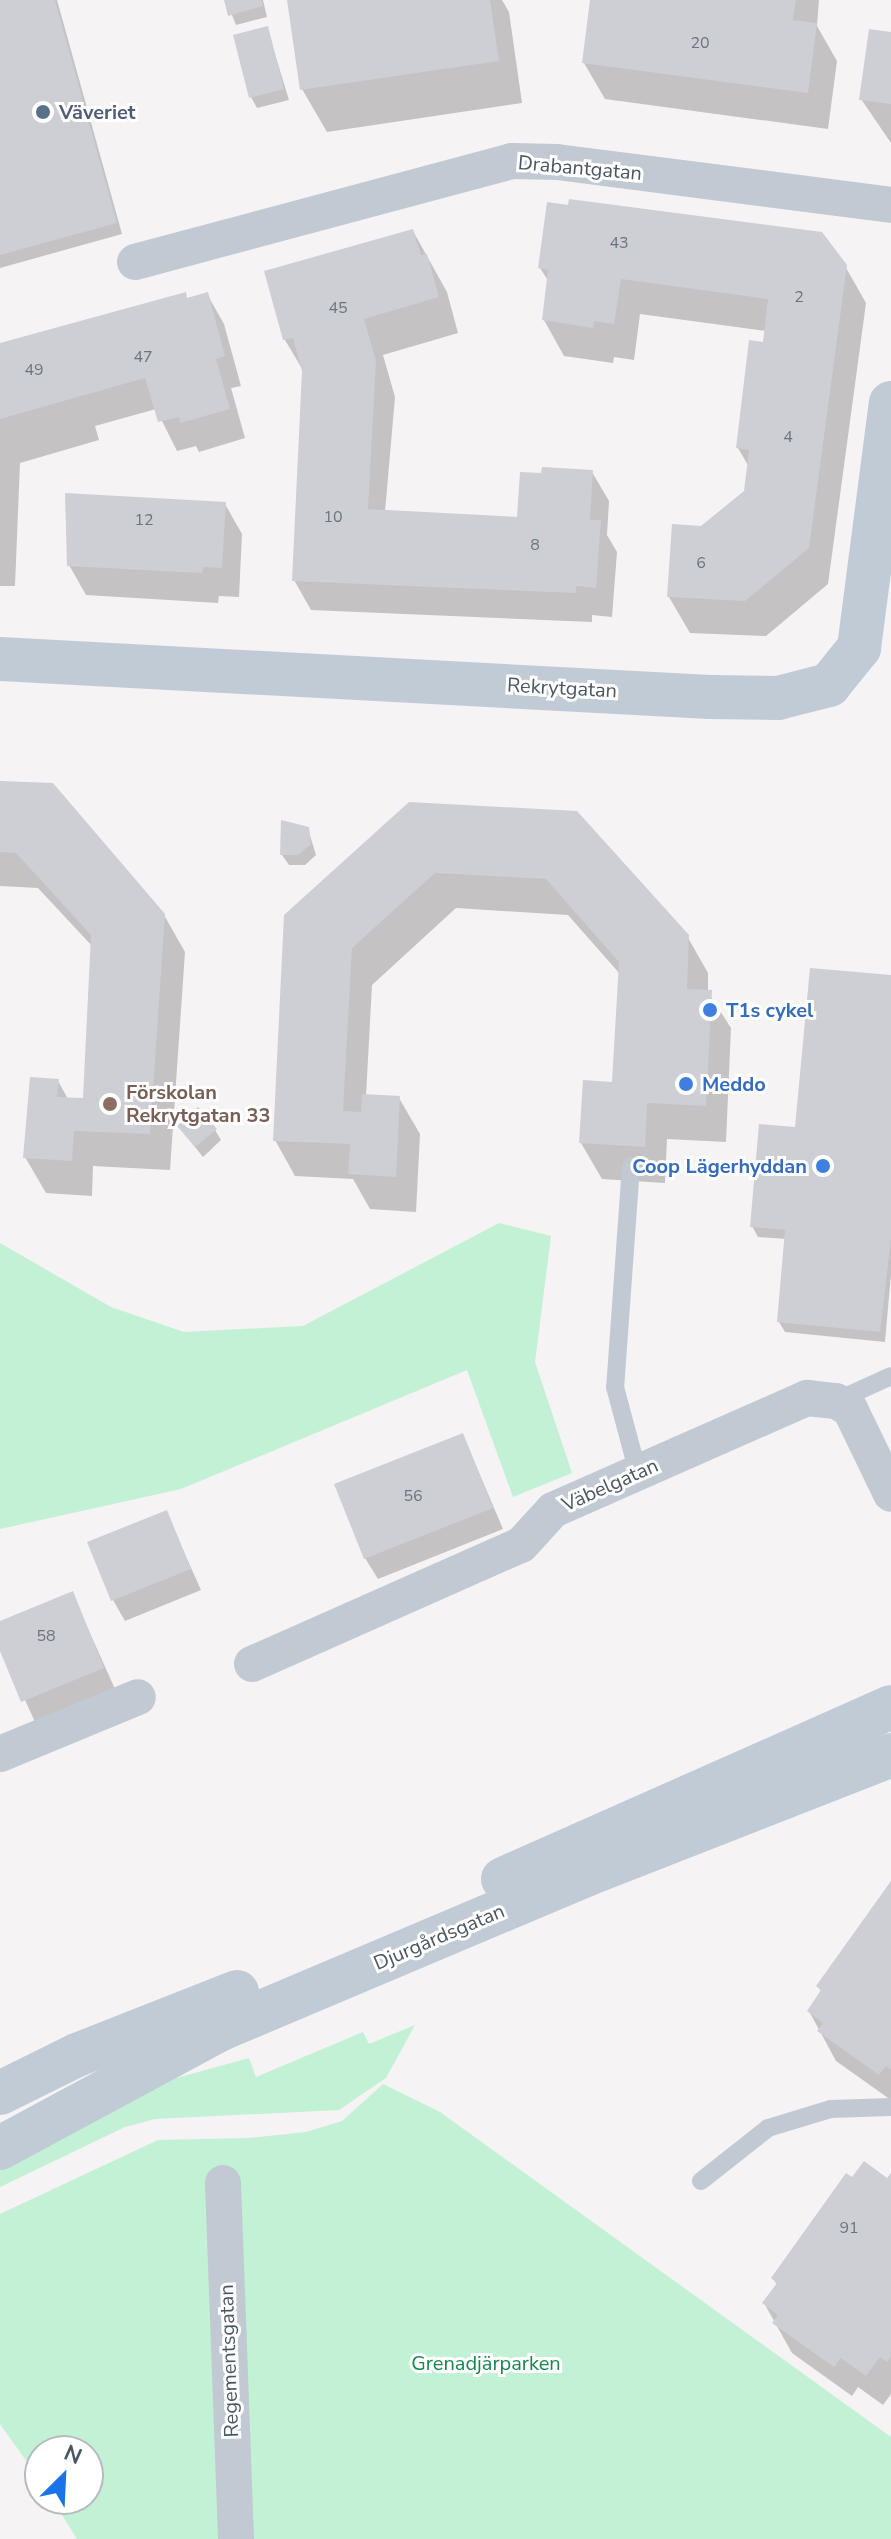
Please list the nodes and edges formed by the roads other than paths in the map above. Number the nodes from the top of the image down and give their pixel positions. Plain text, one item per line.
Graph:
1 (891, 205) edge
2 (135, 262) dead end
3 (890, 429) edge
4 (0, 659) edge
5 (631, 1166) dead end
6 (891, 1376) edge
7 (836, 1401) junction
8 (638, 1473) junction
9 (891, 1494) edge
10 (252, 1664) dead end
11 (138, 1697) dead end
12 (891, 1707) edge
13 (0, 1754) edge
14 (891, 1755) edge
15 (0, 2093) edge
16 (891, 2107) edge
17 (0, 2148) edge
18 (701, 2181) dead end
19 (223, 2183) dead end
20 (236, 2539) edge

1 - 2 street, Drabantgatan
3 - 4 main road, Rekrytgatan
5 - 8 lane
6 - 7 lane
7 - 8 street, Väbelgatan
7 - 9 street
8 - 10 street, Väbelgatan
11 - 13 street
12 - 15 main road, Djurgårdsgatan
14 - 17 main road, Djurgårdsgatan
16 - 18 lane
19 - 20 street, Regementsgatan

